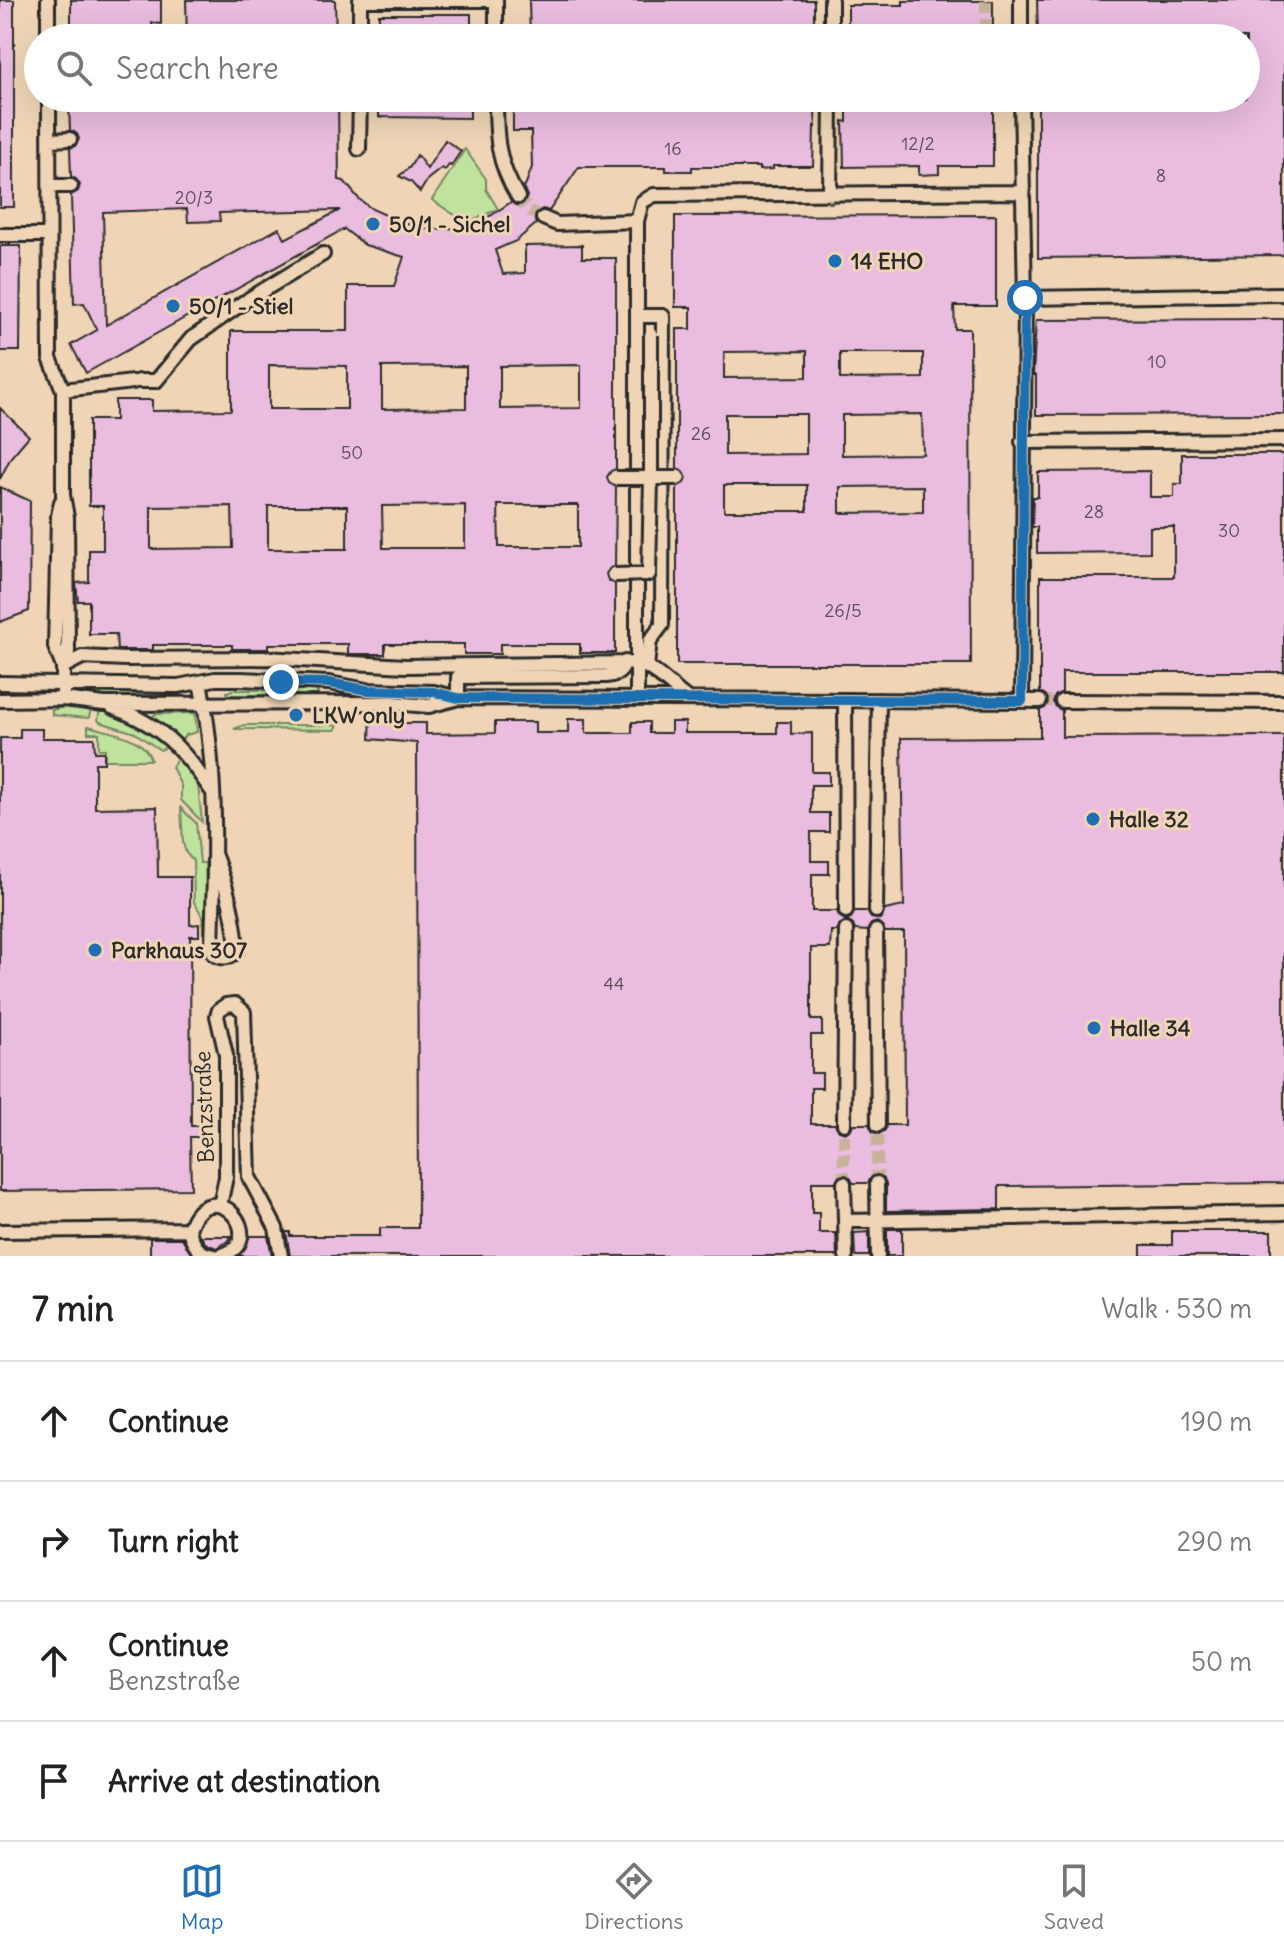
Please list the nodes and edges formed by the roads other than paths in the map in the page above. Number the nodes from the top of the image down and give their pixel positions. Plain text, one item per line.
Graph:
1 (48, 0) edge
2 (496, 0) edge
3 (831, 0) edge
4 (1021, 0) edge
5 (360, 1) edge
6 (48, 24) edge
7 (360, 24) edge
8 (496, 24) edge
9 (831, 24) edge
10 (1021, 24) edge
11 (49, 112) edge
12 (360, 112) edge
13 (494, 112) edge
14 (831, 112) edge
15 (1021, 112) edge
16 (70, 139) dead end
17 (50, 140) junction
18 (359, 149) dead end
19 (50, 186) junction
20 (71, 186) dead end
21 (1023, 192) junction
22 (830, 195) junction
23 (518, 197) tunnel mouth
24 (543, 218) tunnel mouth
25 (637, 221) junction
26 (0, 235) edge
27 (49, 235) junction
28 (323, 254) dead end
29 (1284, 294) edge
30 (1025, 298) junction
31 (651, 316) junction
32 (63, 390) junction
33 (1284, 440) edge
34 (1022, 442) junction
35 (616, 478) dead end
36 (651, 478) junction
37 (677, 478) dead end
38 (615, 575) dead end
39 (637, 664) junction
40 (63, 667) junction
41 (200, 682) junction
42 (0, 683) edge
43 (63, 692) junction
44 (392, 696) junction
45 (458, 698) junction
46 (637, 699) junction
47 (688, 699) junction
48 (0, 700) edge
49 (845, 700) junction
50 (879, 700) junction
51 (1022, 701) junction
52 (1040, 701) tunnel mouth
53 (1062, 701) tunnel mouth
54 (1284, 702) edge
55 (104, 704) junction
56 (205, 704) junction
57 (213, 793) junction
58 (215, 856) junction
59 (846, 911) dead end
60 (876, 911) dead end
61 (846, 930) dead end
62 (876, 931) dead end
63 (844, 1124) tunnel mouth
64 (878, 1125) tunnel mouth
65 (844, 1183) tunnel mouth
66 (877, 1183) tunnel mouth
67 (220, 1205) junction
68 (1284, 1213) edge
69 (845, 1221) junction
70 (879, 1221) junction
71 (189, 1229) junction
72 (0, 1231) edge
73 (217, 1256) edge
74 (281, 1256) edge
75 (846, 1256) edge
76 (878, 1256) edge

1 - 6 street
2 - 5 street
2 - 8 street
3 - 9 street
4 - 10 street
5 - 7 street
11 - 17 street
12 - 18 street
13 - 23 street
14 - 22 street
15 - 21 street
16 - 17 street
17 - 19 street
19 - 20 street
19 - 27 street
21 - 22 street
21 - 30 street
22 - 25 street
24 - 25 street
25 - 31 street
26 - 27 street
27 - 32 street
28 - 32 street
29 - 30 street
30 - 34 street
31 - 36 street, bridge
31 - 39 street
31 - 39 street
32 - 40 street
33 - 34 street
34 - 51 street
35 - 36 street, bridge
36 - 37 street, bridge
36 - 38 street, bridge
39 - 40 street
39 - 45 street
39 - 46 street
39 - 47 street
40 - 43 street
41 - 43 street
41 - 44 street
41 - 56 street
42 - 43 street
43 - 48 street
43 - 55 street
44 - 45 street
44 - 56 street
45 - 46 street
46 - 47 street
47 - 49 street
49 - 50 street
49 - 59 street
50 - 51 street
50 - 60 street
51 - 52 street
53 - 54 street
55 - 56 street
55 - 57 street
56 - 57 street
57 - 58 street
58 - 58 street
61 - 63 street
62 - 64 street
65 - 69 street
66 - 70 street
67 - 71 street
67 - 73 street
67 - 74 street, Benzstraße
68 - 70 street
69 - 70 street
69 - 75 street
70 - 76 street
71 - 72 street
71 - 73 street

